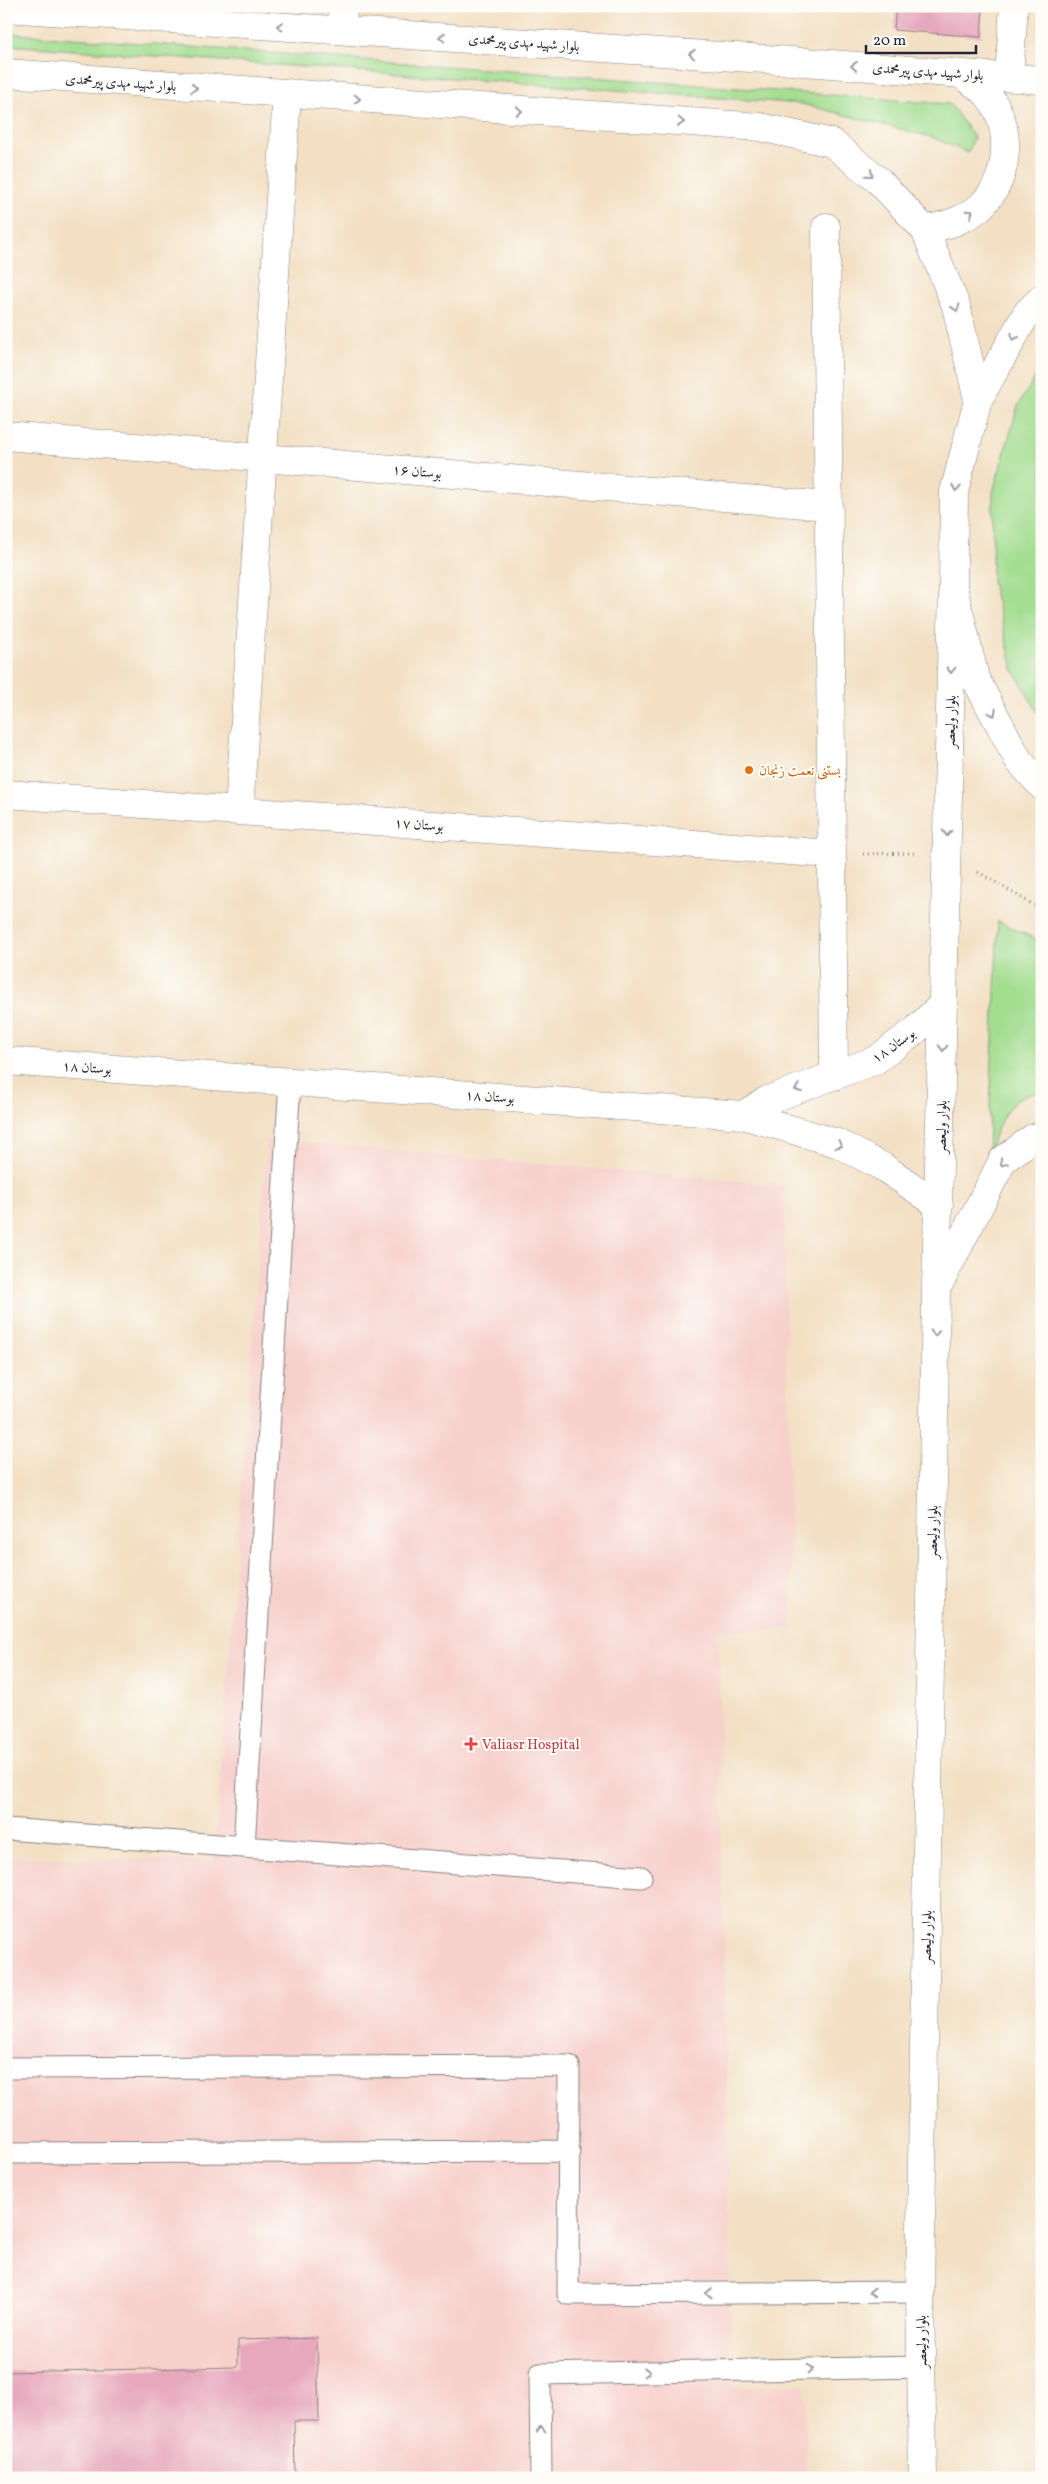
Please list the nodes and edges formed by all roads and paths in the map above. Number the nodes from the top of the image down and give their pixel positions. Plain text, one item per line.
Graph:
1 (1014, 6) edge
2 (6, 8) edge
3 (342, 18) edge
4 (6, 74) edge
5 (962, 75) junction
6 (1009, 76) junction
7 (1042, 80) edge
8 (287, 95) junction
9 (826, 227) dead end
10 (925, 230) junction
11 (1042, 298) edge
12 (978, 400) junction
13 (6, 436) edge
14 (263, 458) junction
15 (828, 506) junction
16 (953, 587) junction
17 (1042, 786) edge
18 (6, 794) edge
19 (239, 811) junction
20 (831, 854) junction
21 (944, 1003) junction
22 (6, 1061) edge
23 (834, 1076) junction
24 (290, 1082) junction
25 (743, 1114) junction
26 (1042, 1137) edge
27 (939, 1205) junction
28 (936, 1289) junction
29 (6, 1829) edge
30 (244, 1847) junction
31 (641, 1877) dead end
32 (6, 2068) edge
33 (568, 2151) junction
34 (6, 2153) edge
35 (920, 2292) junction
36 (922, 2367) junction
37 (541, 2478) edge
38 (923, 2478) edge

1 - 6 main road
3 -> 2 main road, بلوار شهید مهدی پیرمحمدی
5 -> 3 main road, بلوار شهید مهدی پیرمحمدی
4 -> 8 main road, بلوار شهید مهدی پیرمحمدی
5 - 6 main road, بلوار شهید مهدی پیرمحمدی
10 -> 5 main road
6 - 7 main road, بلوار شهید مهدی پیرمحمدی
8 -> 10 main road, بلوار شهید مهدی پیرمحمدی
8 - 14 main road
9 - 15 main road
10 -> 12 main road
11 -> 12 main road
12 -> 16 main road
13 - 14 main road, بوستان ۱۶
14 - 15 main road, بوستان ۱۶
14 - 19 main road
15 - 20 main road
16 -> 17 main road
16 -> 21 main road, بلوار ولیعصر
18 - 19 main road, بوستان ۱۷
19 - 20 main road, بوستان ۱۷
20 - 23 main road
21 - 23 main road, بوستان ۱۸
21 -> 27 main road, بلوار ولیعصر
22 - 24 main road, بوستان ۱۸
23 -> 25 main road, بوستان ۱۸
24 - 25 main road, بوستان ۱۸
24 - 30 lane
25 -> 27 main road
26 -> 28 main road
27 - 28 main road, بلوار ولیعصر
28 -> 35 main road, بلوار ولیعصر
29 - 30 lane
30 - 31 lane
32 - 33 lane
33 - 34 lane
35 -> 33 lane
35 - 36 main road, بلوار ولیعصر
37 -> 36 lane
36 - 38 main road, بلوار ولیعصر

